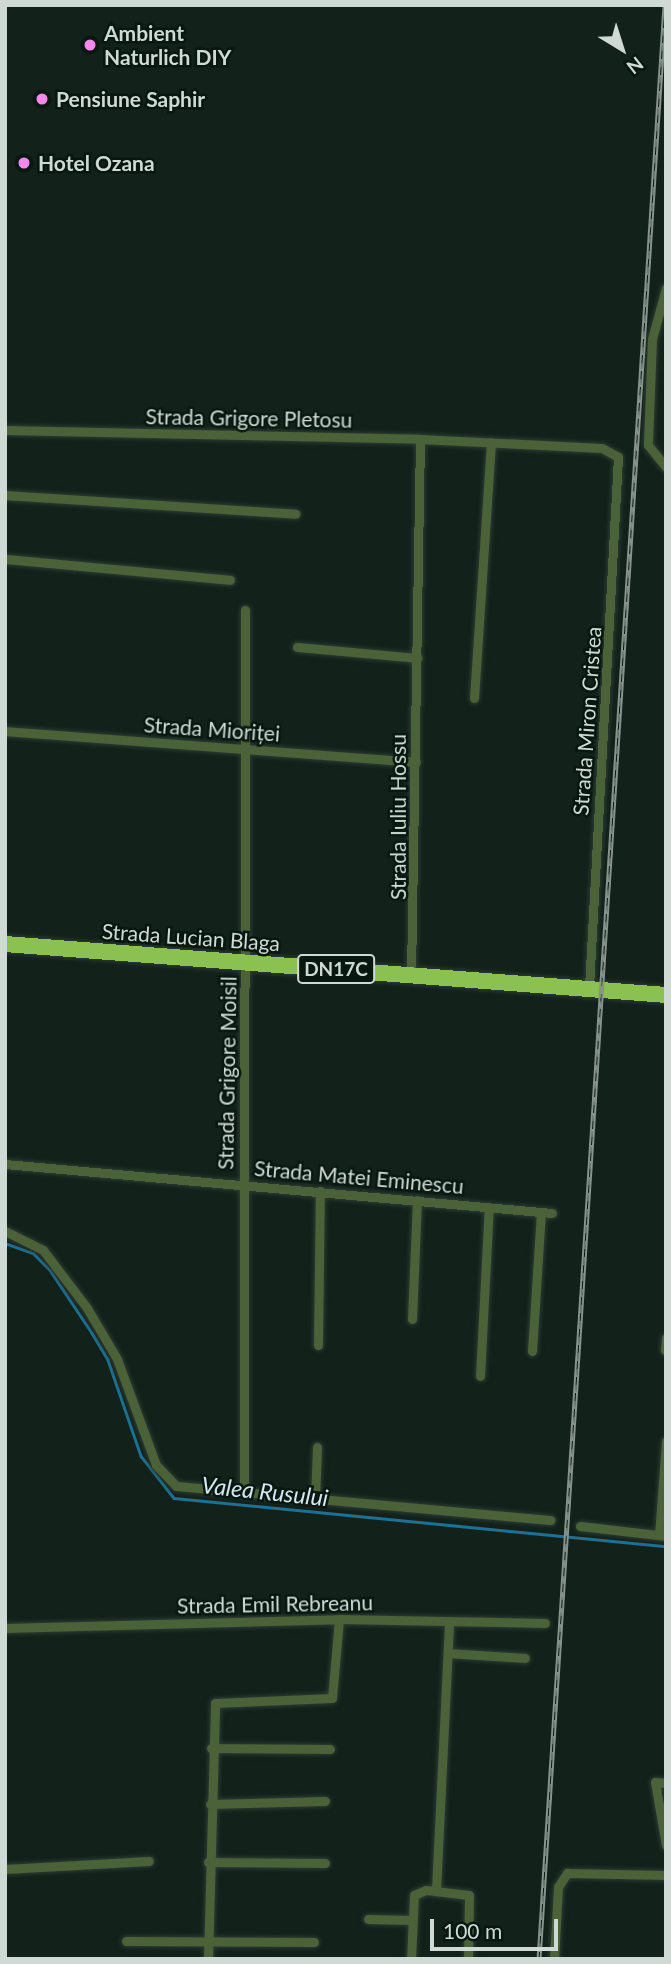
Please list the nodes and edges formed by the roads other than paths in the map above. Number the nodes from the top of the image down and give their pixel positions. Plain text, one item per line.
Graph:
1 (666, 289) edge
2 (5, 430) edge
3 (420, 439) junction
4 (491, 443) junction
5 (618, 457) joint
6 (666, 467) edge
7 (5, 495) edge
8 (295, 514) dead end
9 (5, 559) edge
10 (230, 580) dead end
11 (245, 610) dead end
12 (297, 647) dead end
13 (417, 658) junction
14 (474, 698) dead end
15 (5, 731) edge
16 (246, 749) junction
17 (416, 762) junction
18 (5, 944) edge
19 (246, 962) junction
20 (411, 975) junction
21 (589, 988) junction
22 (666, 995) edge
23 (5, 1164) edge
24 (242, 1183) junction
25 (320, 1191) junction
26 (417, 1200) junction
27 (489, 1207) junction
28 (541, 1212) junction
29 (552, 1213) dead end
30 (5, 1231) edge
31 (412, 1320) dead end
32 (666, 1338) edge
33 (318, 1345) dead end
34 (665, 1350) edge
35 (532, 1351) dead end
36 (480, 1376) dead end
37 (666, 1441) edge
38 (317, 1447) dead end
39 (244, 1493) junction
40 (315, 1500) junction
41 (550, 1520) dead end
42 (580, 1526) dead end
43 (663, 1536) edge
44 (339, 1619) junction
45 (449, 1622) junction
46 (545, 1623) dead end
47 (5, 1628) edge
48 (448, 1653) junction
49 (525, 1658) dead end
50 (211, 1748) junction
51 (330, 1748) dead end
52 (666, 1783) edge
53 (325, 1801) dead end
54 (210, 1804) junction
55 (666, 1845) edge
56 (149, 1861) dead end
57 (208, 1862) junction
58 (325, 1863) dead end
59 (5, 1869) edge
60 (666, 1875) edge
61 (436, 1890) junction
62 (368, 1919) dead end
63 (412, 1920) junction
64 (126, 1941) dead end
65 (208, 1941) junction
66 (314, 1942) dead end
67 (208, 1959) edge
68 (411, 1959) edge
69 (468, 1959) edge
70 (554, 1959) edge

1 - 6 street
2 - 3 street, Strada Grigore Pletosu
3 - 4 street, Strada Grigore Pletosu
3 - 13 street, Strada Iuliu Hossu
4 - 5 street, Strada Grigore Pletosu
4 - 14 street
5 - 21 street, Strada Miron Cristea
7 - 8 street
9 - 10 street
11 - 16 street, Strada Grigore Moisil
12 - 13 street
13 - 17 street, Strada Iuliu Hossu
15 - 16 street, Strada Mioriței
16 - 17 street, Strada Mioriței
16 - 19 street, Strada Grigore Moisil
17 - 20 street, Strada Iuliu Hossu
18 - 19 highway, Strada Lucian Blaga / DN17C
19 - 20 highway, Strada Lucian Blaga / DN17C
19 - 24 street, Strada Grigore Moisil
20 - 21 highway, Strada Lucian Blaga / DN17C
21 - 22 highway, Strada Lucian Blaga / DN17C
23 - 24 street, Strada Matei Eminescu
24 - 25 street, Strada Matei Eminescu
24 - 39 street, Strada Grigore Moisil
25 - 26 street, Strada Matei Eminescu
25 - 33 street
26 - 27 street, Strada Matei Eminescu
26 - 31 street
27 - 28 street, Strada Matei Eminescu
27 - 36 street
28 - 29 street, Strada Matei Eminescu
28 - 35 street
30 - 39 street
32 - 34 street
37 - 43 street
38 - 40 street
39 - 40 street
40 - 41 street
42 - 43 street
44 - 45 street, Strada Emil Rebreanu
44 - 47 street, Strada Emil Rebreanu
44 - 50 street
45 - 46 street, Strada Emil Rebreanu
45 - 48 street
48 - 49 street
48 - 61 street
50 - 51 street
50 - 54 street
52 - 55 street
53 - 54 street
54 - 57 street
56 - 59 street
57 - 58 street
57 - 65 street
60 - 70 street
61 - 63 street
61 - 69 street
62 - 63 street
63 - 68 street
64 - 65 street
65 - 66 street
65 - 67 street

